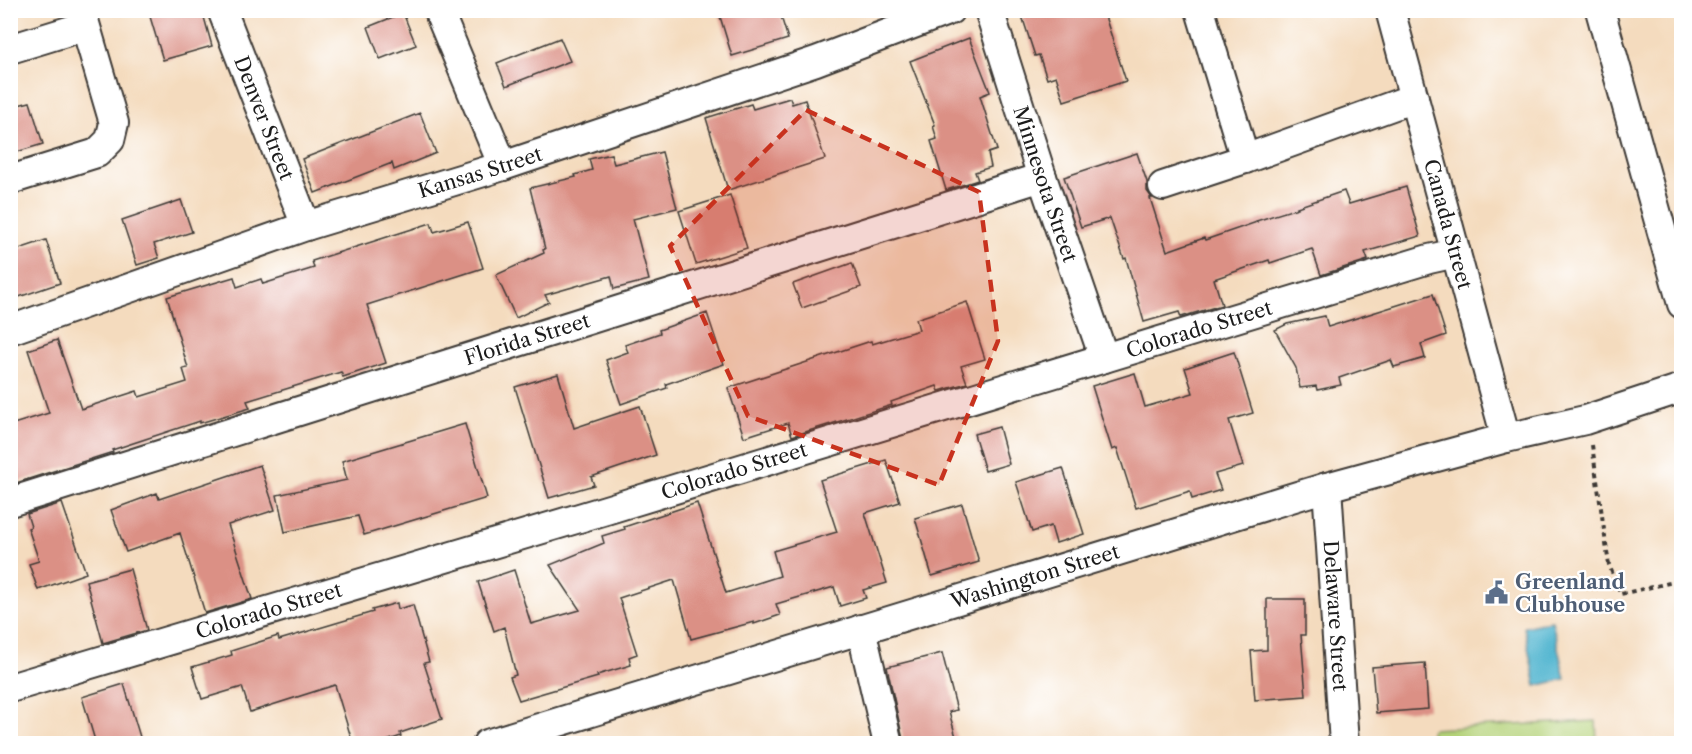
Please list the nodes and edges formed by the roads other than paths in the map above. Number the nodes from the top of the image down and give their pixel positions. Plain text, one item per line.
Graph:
1 (222, 10) edge
2 (438, 10) edge
3 (950, 10) edge
4 (989, 10) edge
5 (1200, 10) edge
6 (1390, 10) edge
7 (1600, 10) edge
8 (83, 18) edge
9 (10, 49) edge
10 (1414, 98) junction
11 (1245, 159) junction
12 (503, 166) junction
13 (1042, 177) junction
14 (10, 180) edge
15 (1163, 186) dead end
16 (306, 226) junction
17 (1456, 253) junction
18 (1682, 304) edge
19 (10, 330) edge
20 (1104, 358) junction
21 (1682, 388) edge
22 (1506, 438) junction
23 (1327, 487) junction
24 (10, 502) edge
25 (861, 629) junction
26 (10, 688) edge
27 (487, 744) edge
28 (888, 744) edge
29 (1344, 744) edge

1 - 16 street, Denver Street
2 - 12 street
3 - 12 street, Kansas Street
4 - 13 street, Minnesota Street
5 - 11 street
6 - 10 street, Canada Street
7 - 18 street
8 - 9 street
8 - 14 street
10 - 11 street
10 - 17 street, Canada Street
11 - 15 street
12 - 16 street, Kansas Street
13 - 20 street, Minnesota Street
13 - 24 street, Florida Street
16 - 19 street, Kansas Street
17 - 20 street, Colorado Street
17 - 22 street, Canada Street
20 - 26 street, Colorado Street
21 - 22 street, Washington Street
22 - 23 street, Washington Street
23 - 25 street, Washington Street
23 - 29 street, Delaware Street
25 - 27 street, Washington Street
25 - 28 street

